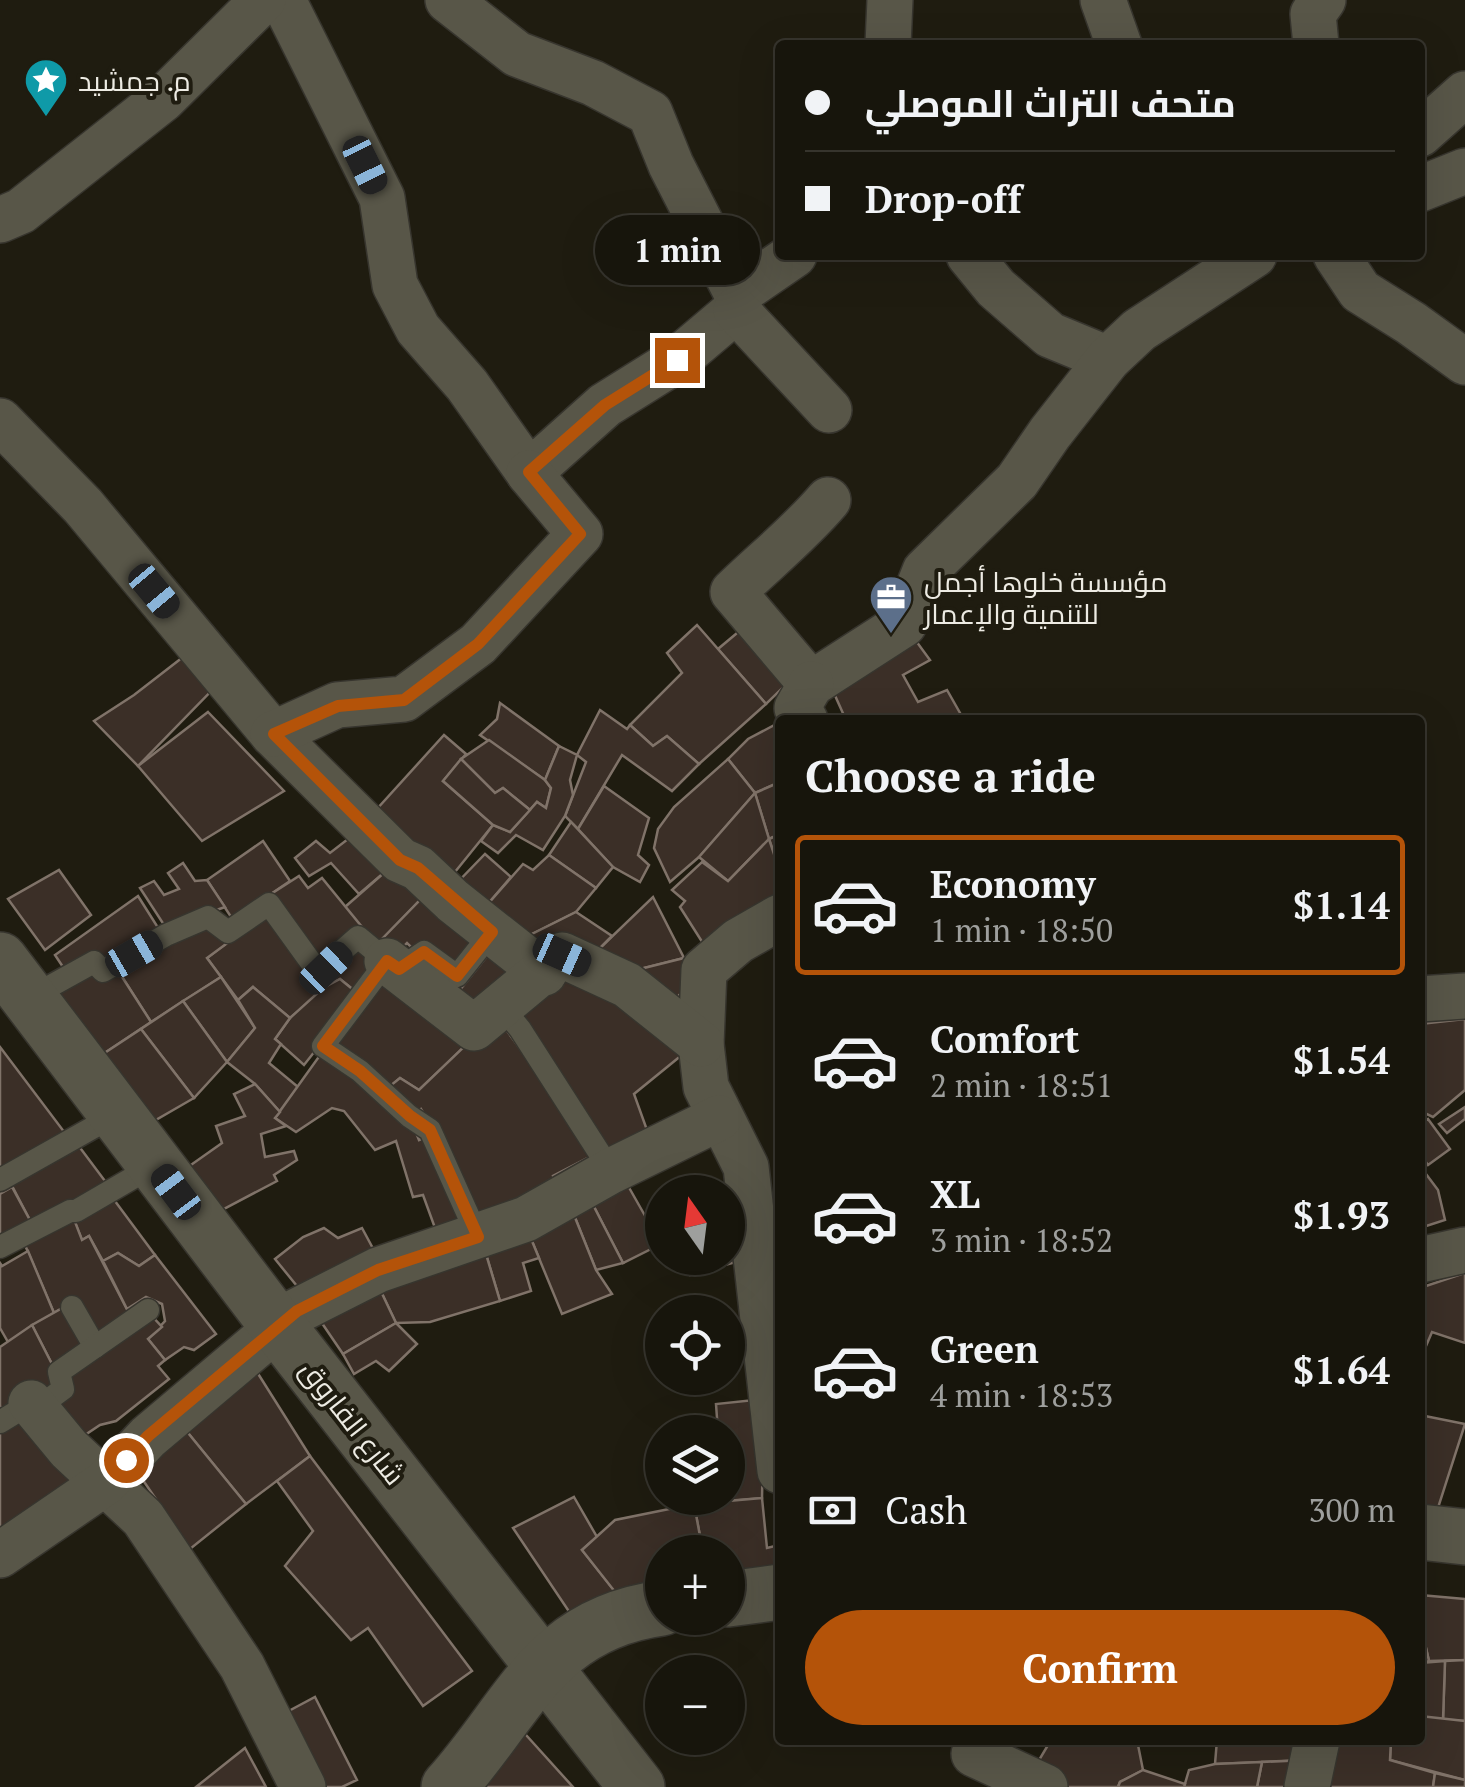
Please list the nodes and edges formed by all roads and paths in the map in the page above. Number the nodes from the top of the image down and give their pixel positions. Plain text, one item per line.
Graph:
1 (263, 0) edge
2 (283, 0) edge
3 (448, 0) edge
4 (1103, 0) edge
5 (1323, 0) edge
6 (1117, 40) edge
7 (1316, 40) edge
8 (1465, 94) edge
9 (1425, 130) edge
10 (1465, 171) edge
11 (1425, 187) edge
12 (0, 220) edge
13 (788, 260) edge
14 (973, 260) edge
15 (1339, 260) edge
16 (1227, 262) edge
17 (736, 302) junction
18 (1108, 359) junction
19 (1465, 362) edge
20 (829, 410) dead end
21 (0, 422) edge
22 (529, 472) junction
23 (828, 500) dead end
24 (808, 702) edge
25 (274, 734) junction
26 (775, 920) edge
27 (492, 932) junction
28 (393, 965) junction
29 (544, 972) junction
30 (14, 979) edge
31 (1465, 996) edge
32 (1425, 999) edge
33 (501, 1006) junction
34 (701, 1044) junction
35 (117, 1114) junction
36 (719, 1118) junction
37 (156, 1165) junction
38 (611, 1171) junction
39 (0, 1180) edge
40 (478, 1237) junction
41 (0, 1247) edge
42 (1465, 1250) edge
43 (1425, 1259) edge
44 (72, 1307) dead end
45 (148, 1310) dead end
46 (277, 1325) junction
47 (94, 1347) junction
48 (22, 1411) edge
49 (775, 1426) edge
50 (105, 1483) junction
51 (1425, 1533) edge
52 (1465, 1537) edge
53 (0, 1555) edge
54 (775, 1593) edge
55 (745, 1597) edge
56 (645, 1612) edge
57 (543, 1666) junction
58 (1316, 1745) edge
59 (970, 1760) edge
60 (304, 1787) edge
61 (449, 1787) edge
62 (638, 1787) edge
63 (1045, 1787) edge
64 (1307, 1787) edge

1 - 12 street
2 - 22 street
3 - 17 street
4 - 6 street
5 - 7 street
8 - 9 street
10 - 11 street
13 - 17 street
14 - 18 street
15 - 19 street
16 - 18 street
17 - 20 street
17 - 22 street
18 - 24 street
21 - 25 street
22 - 25 street
23 - 24 street
25 - 27 street
26 - 34 street
27 - 28 lane
27 - 29 street
28 - 30 lane
28 - 33 street
28 - 40 lane
29 - 33 street
29 - 34 street
30 - 35 main road, شارع الفاروق
31 - 32 street
33 - 38 lane
34 - 36 street
35 - 37 main road, شارع الفاروق
35 - 39 lane
36 - 38 street
36 - 49 street
37 - 41 lane
37 - 46 main road, شارع الفاروق
38 - 40 street
40 - 46 street
42 - 43 street
44 - 47 lane
45 - 47 lane
46 - 50 street
46 - 57 main road, شارع الفاروق
47 - 48 lane
48 - 50 street
50 - 53 street
50 - 60 street
51 - 52 main road
54 - 55 main road
56 - 57 main road
57 - 61 main road
57 - 62 main road, شارع الفاروق
58 - 64 street
59 - 63 street

